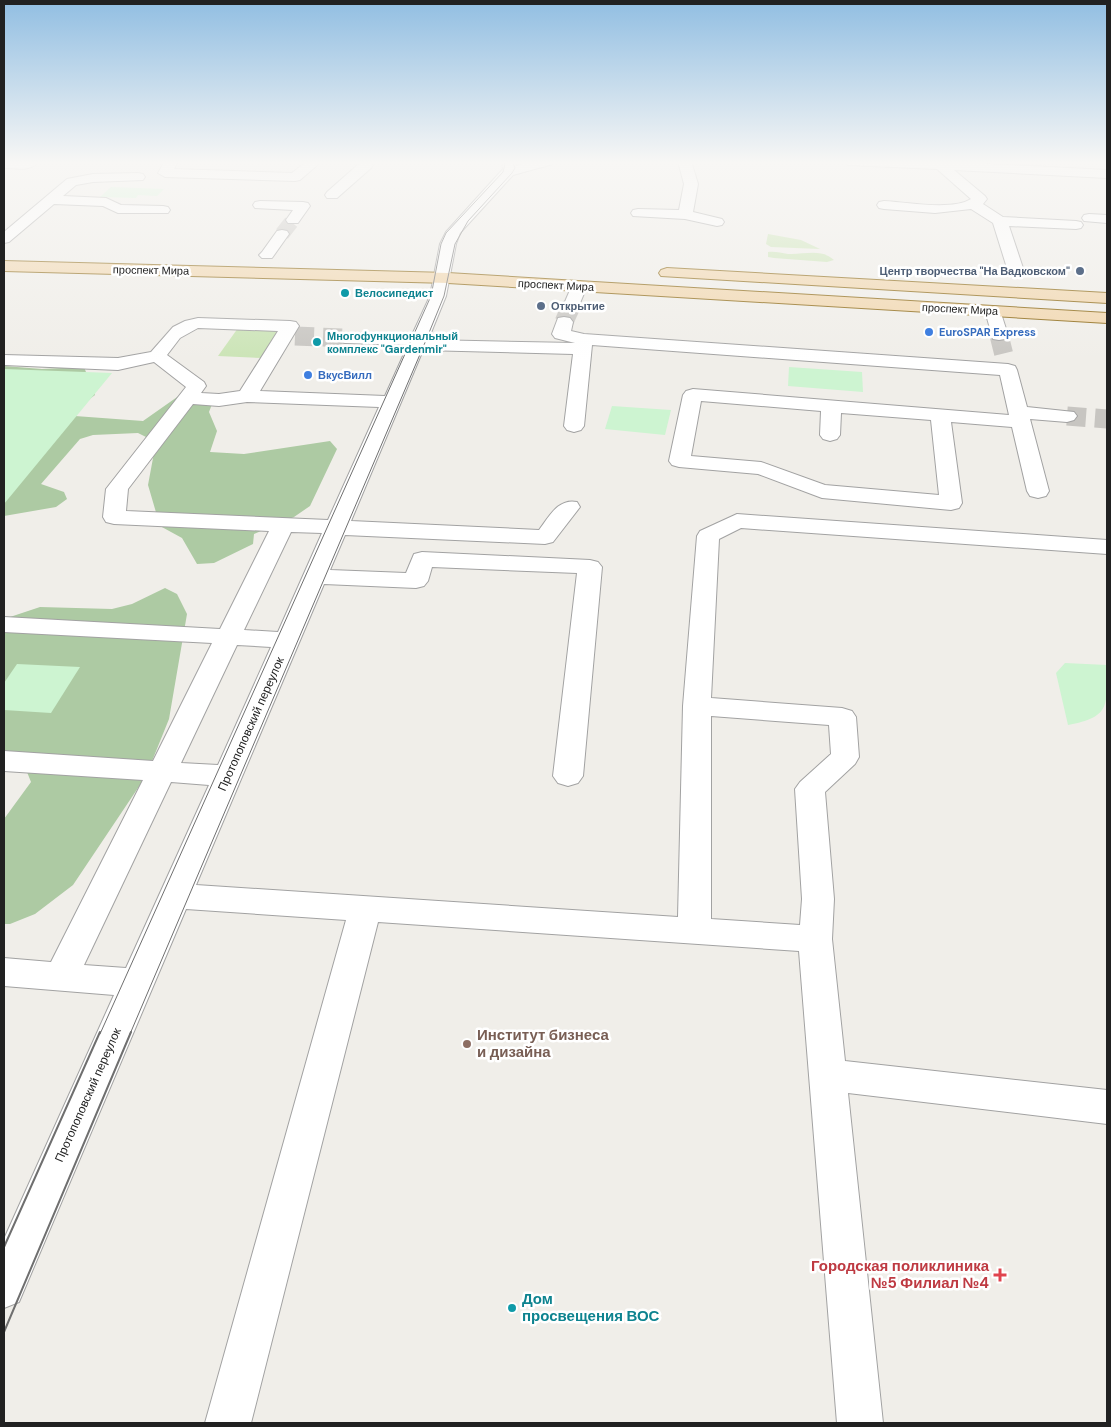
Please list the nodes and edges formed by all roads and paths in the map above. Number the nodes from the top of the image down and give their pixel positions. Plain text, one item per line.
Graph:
1 (24, 228) edge
2 (457, 228) edge
3 (1002, 228) edge
4 (282, 234) tunnel mouth
5 (7, 246) edge
6 (248, 254) dead end
7 (267, 255) junction
8 (287, 256) dead end
9 (4, 266) edge
10 (1015, 268) dead end
11 (650, 272) dead end
12 (442, 278) junction
13 (579, 286) junction
14 (1107, 298) edge
15 (572, 304) tunnel mouth
16 (993, 311) junction
17 (1107, 318) edge
18 (564, 322) dead end
19 (999, 335) tunnel mouth
20 (345, 338) tunnel mouth
21 (418, 342) junction
22 (583, 344) junction
23 (157, 356) junction
24 (4, 360) edge
25 (247, 396) junction
26 (187, 398) junction
27 (392, 402) junction
28 (831, 406) junction
29 (940, 415) junction
30 (1067, 416) tunnel mouth
31 (1019, 417) junction
32 (574, 426) dead end
33 (830, 435) dead end
34 (1038, 491) dead end
35 (569, 507) dead end
36 (283, 525) junction
37 (336, 528) junction
38 (1107, 546) edge
39 (315, 576) junction
40 (4, 624) edge
41 (228, 636) junction
42 (287, 640) junction
43 (697, 706) junction
44 (4, 761) edge
45 (162, 771) junction
46 (228, 776) junction
47 (568, 776) dead end
48 (176, 896) junction
49 (365, 909) junction
50 (694, 931) junction
51 (815, 939) junction
52 (4, 972) edge
53 (61, 977) junction
54 (138, 983) junction
55 (828, 1075) junction
56 (1107, 1107) edge
57 (12, 1247) edge
58 (4, 1287) edge
59 (228, 1423) edge
60 (860, 1423) edge

1 - 5 street
2 - 12 street, Протопоповский переулок
3 - 10 street
4 - 7 street
6 - 7 main road
7 - 8 main road
9 - 12 main road, проспект Мира
11 - 14 main road, проспект Мира
12 - 13 main road, проспект Мира
12 - 21 street, Протопоповский переулок
13 - 15 street
13 - 16 main road, проспект Мира
16 - 17 main road, проспект Мира
16 - 19 street
18 - 22 street
20 - 21 street
21 - 22 street
21 - 27 street, Протопоповский переулок
22 - 31 street
22 - 32 street
23 - 24 street
23 - 25 street
23 - 26 street
25 - 26 street
25 - 27 street
26 - 36 street
27 - 37 street, Протопоповский переулок
28 - 29 street
28 - 29 street
28 - 33 street
29 - 31 street
30 - 31 street
31 - 34 street
35 - 37 street
36 - 37 street
36 - 41 street
37 - 39 street, Протопоповский переулок
38 - 43 street
39 - 42 street, Протопоповский переулок
39 - 47 street
40 - 41 street
41 - 42 street
41 - 45 street
42 - 46 street, Протопоповский переулок
43 - 50 street
43 - 51 street
44 - 45 street
45 - 46 street
45 - 53 street
46 - 48 street, Протопоповский переулок
48 - 49 street
48 - 54 street, Протопоповский переулок
49 - 50 street
49 - 59 street
50 - 51 street
51 - 55 street
52 - 53 street
53 - 54 street
54 - 57 street, Протопоповский переулок
55 - 56 street
55 - 60 street
57 - 58 street, Протопоповский переулок

